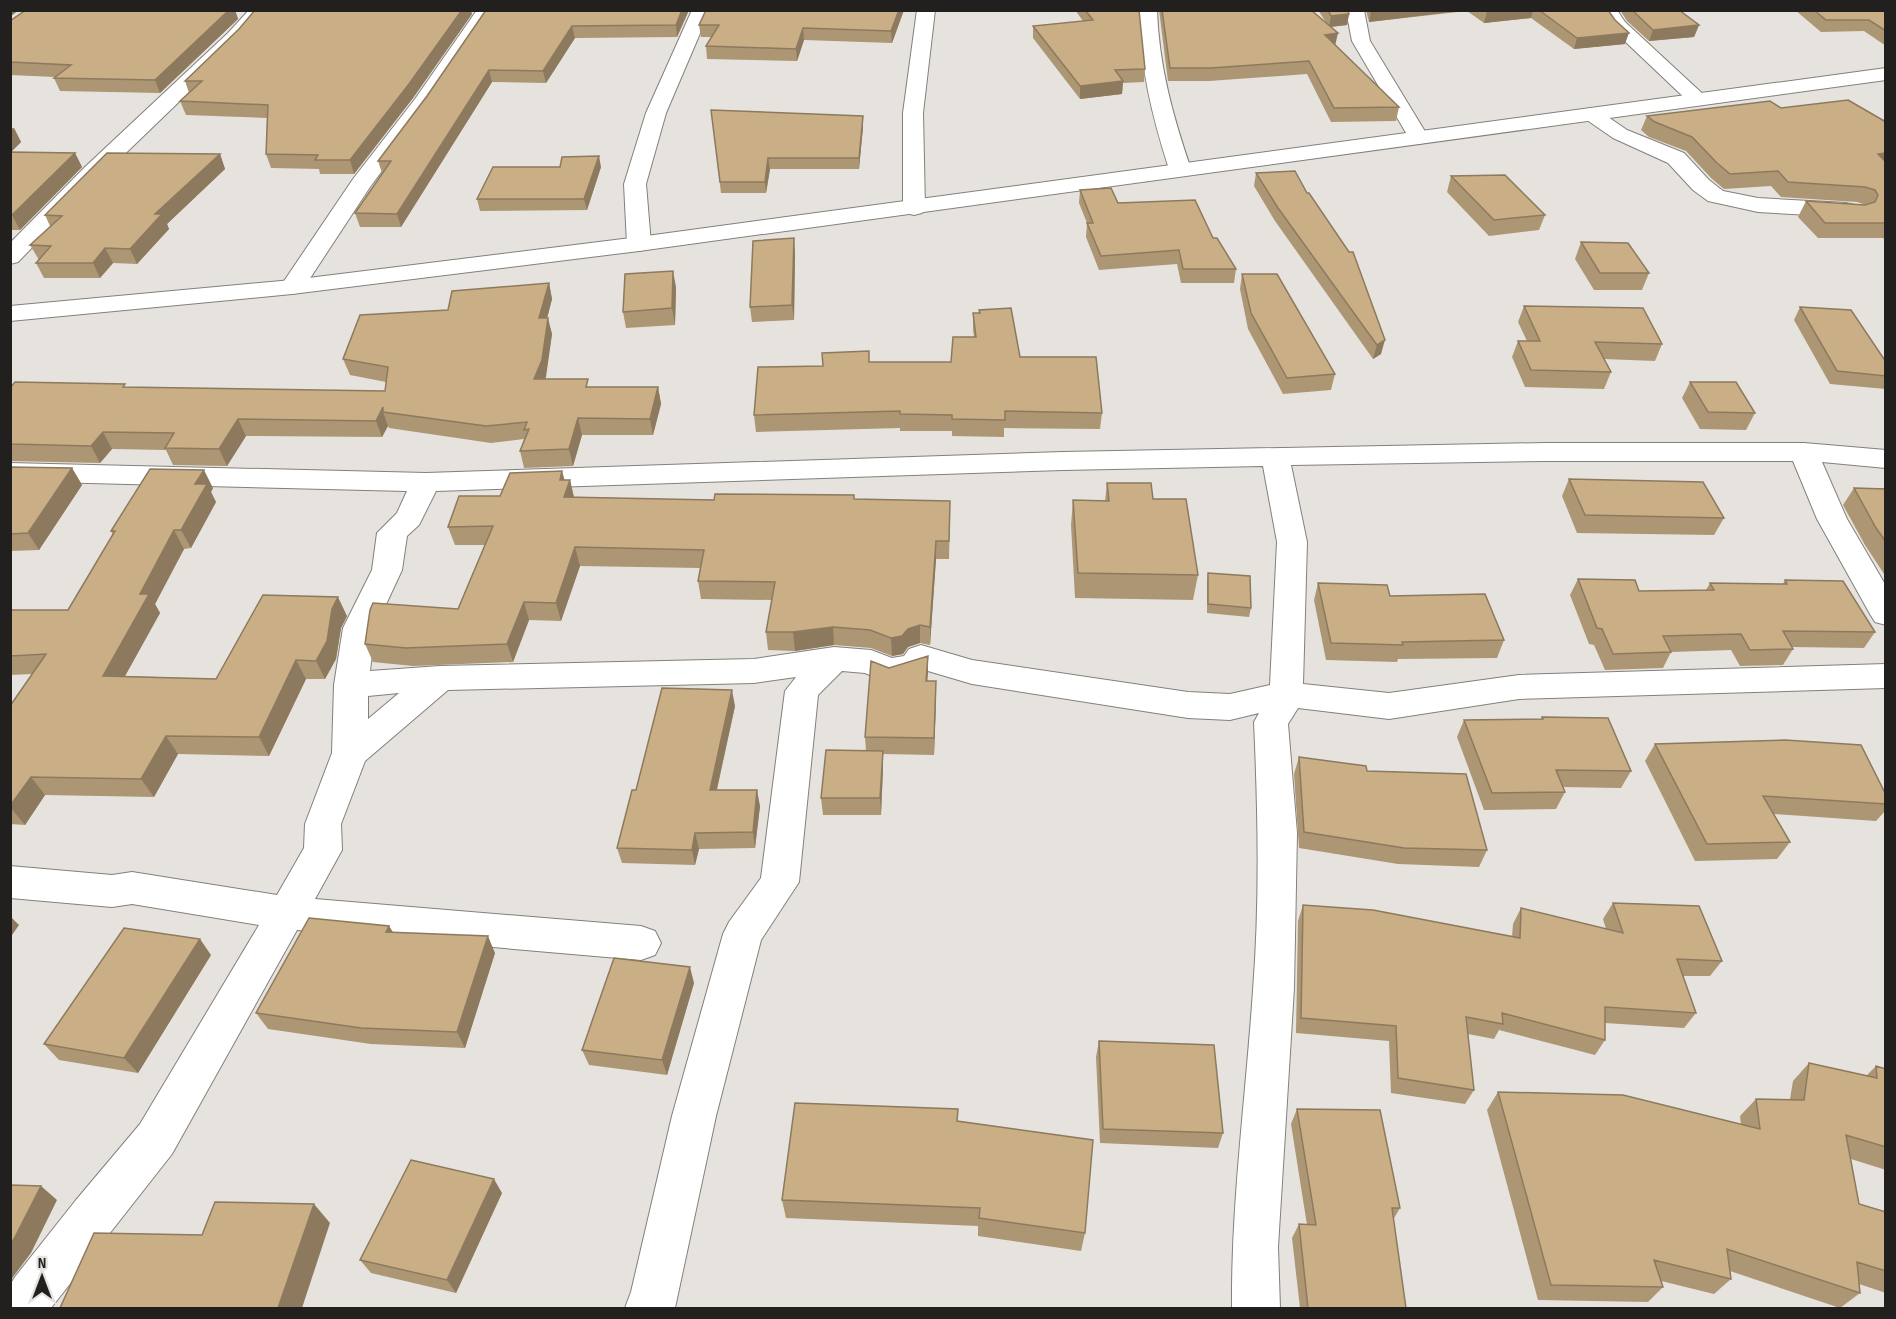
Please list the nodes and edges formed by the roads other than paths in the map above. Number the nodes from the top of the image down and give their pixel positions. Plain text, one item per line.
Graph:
1 (259, 10) edge
2 (486, 10) edge
3 (701, 10) edge
4 (926, 10) edge
5 (1148, 10) edge
6 (1355, 10) edge
7 (1608, 10) edge
8 (1886, 74) edge
9 (1698, 100) junction
10 (1591, 114) junction
11 (1419, 138) junction
12 (1180, 169) junction
13 (914, 208) junction
14 (1857, 211) edge
15 (639, 244) junction
16 (10, 257) edge
17 (291, 287) junction
18 (10, 314) edge
19 (1804, 452) junction
20 (1275, 457) junction
21 (1886, 459) edge
22 (10, 472) edge
23 (426, 482) junction
24 (1886, 614) edge
25 (834, 658) junction
26 (753, 671) junction
27 (1886, 676) edge
28 (440, 678) junction
29 (351, 685) junction
30 (802, 691) junction
31 (1286, 694) junction
32 (350, 753) junction
33 (10, 882) edge
34 (287, 913) junction
35 (641, 943) dead end
36 (24, 1308) edge
37 (649, 1308) edge
38 (1256, 1308) edge

1 - 16 street
2 - 17 street
3 - 15 street
4 - 13 street
5 - 12 street
6 - 11 street
7 - 9 street
8 - 9 street
9 - 10 street
10 - 11 street
10 - 14 street
11 - 12 street
12 - 13 street
13 - 15 street
15 - 17 street
17 - 18 street
19 - 20 street
19 - 21 street
19 - 24 street
20 - 23 street
20 - 31 street
22 - 23 street
23 - 29 street
25 - 26 street
25 - 30 street
25 - 31 street
26 - 28 street
26 - 30 street
27 - 31 street
28 - 29 street
28 - 32 street
29 - 32 street
30 - 37 street
31 - 38 street
32 - 34 street
33 - 34 street
34 - 35 street
34 - 36 street

